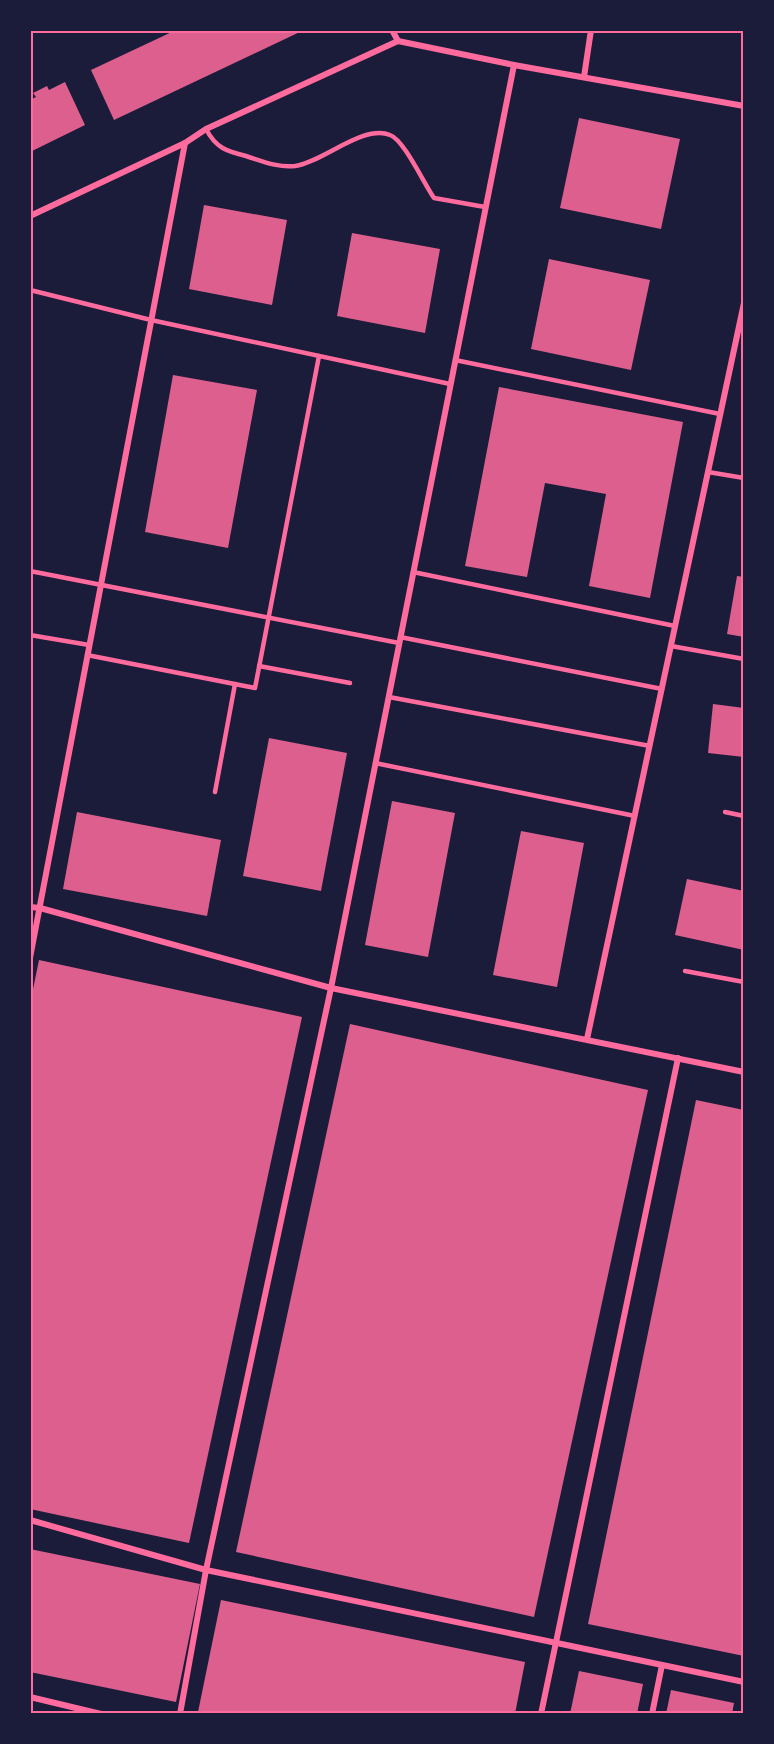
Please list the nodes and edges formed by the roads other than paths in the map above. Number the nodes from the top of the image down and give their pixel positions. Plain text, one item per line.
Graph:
1 (392, 30) edge
2 (591, 30) edge
3 (398, 41) junction
4 (514, 65) junction
5 (584, 77) junction
6 (744, 106) edge
7 (206, 129) junction
8 (184, 143) junction
9 (485, 207) junction
10 (30, 216) edge
11 (30, 290) edge
12 (744, 303) edge
13 (151, 320) junction
14 (319, 356) junction
15 (455, 360) junction
16 (450, 384) junction
17 (720, 414) junction
18 (708, 471) junction
19 (744, 478) edge
20 (30, 571) edge
21 (413, 572) junction
22 (101, 586) junction
23 (269, 618) junction
24 (675, 626) junction
25 (30, 634) edge
26 (400, 640) junction
27 (89, 645) junction
28 (671, 646) junction
29 (87, 655) junction
30 (744, 659) edge
31 (259, 666) junction
32 (236, 684) junction
33 (350, 684) dead end
34 (662, 689) junction
35 (389, 697) junction
36 (650, 746) junction
37 (375, 763) junction
38 (215, 792) dead end
39 (724, 812) dead end
40 (635, 816) junction
41 (744, 816) edge
42 (30, 907) edge
43 (40, 908) junction
44 (30, 958) edge
45 (685, 971) dead end
46 (744, 982) edge
47 (331, 988) junction
48 (587, 1039) junction
49 (678, 1058) junction
50 (744, 1072) edge
51 (30, 1520) edge
52 (206, 1570) junction
53 (556, 1643) junction
54 (662, 1665) junction
55 (744, 1682) edge
56 (30, 1697) edge
57 (101, 1714) edge
58 (180, 1714) edge
59 (542, 1714) edge
60 (652, 1714) edge

1 - 3 street
2 - 5 street
3 - 4 street
3 - 7 street
4 - 5 street
4 - 9 street
5 - 6 street
7 - 8 street
7 - 9 lane
8 - 10 street
8 - 13 street
9 - 15 street
11 - 13 lane
12 - 17 street
13 - 14 lane
13 - 22 street
14 - 16 lane
14 - 23 lane
15 - 16 street
15 - 17 lane
16 - 21 street
17 - 18 street
18 - 19 lane
18 - 24 street
20 - 22 lane
21 - 24 lane
21 - 26 street
22 - 23 lane
22 - 27 street
23 - 26 lane
23 - 31 lane
24 - 28 street
25 - 27 lane
26 - 34 lane
26 - 35 street
27 - 29 street
28 - 30 lane
28 - 34 street
29 - 32 lane
29 - 43 street
31 - 32 lane
31 - 33 lane
32 - 38 lane
34 - 36 street
35 - 36 lane
35 - 37 street
36 - 40 street
37 - 40 lane
37 - 47 street
39 - 41 lane
40 - 48 street
42 - 43 street
43 - 44 street
43 - 47 street
45 - 46 lane
47 - 48 street
47 - 52 street
48 - 49 street
49 - 50 street
49 - 53 street
51 - 52 street
52 - 53 street
52 - 58 street
53 - 54 street
53 - 59 street
54 - 55 street
54 - 60 street
56 - 57 street

